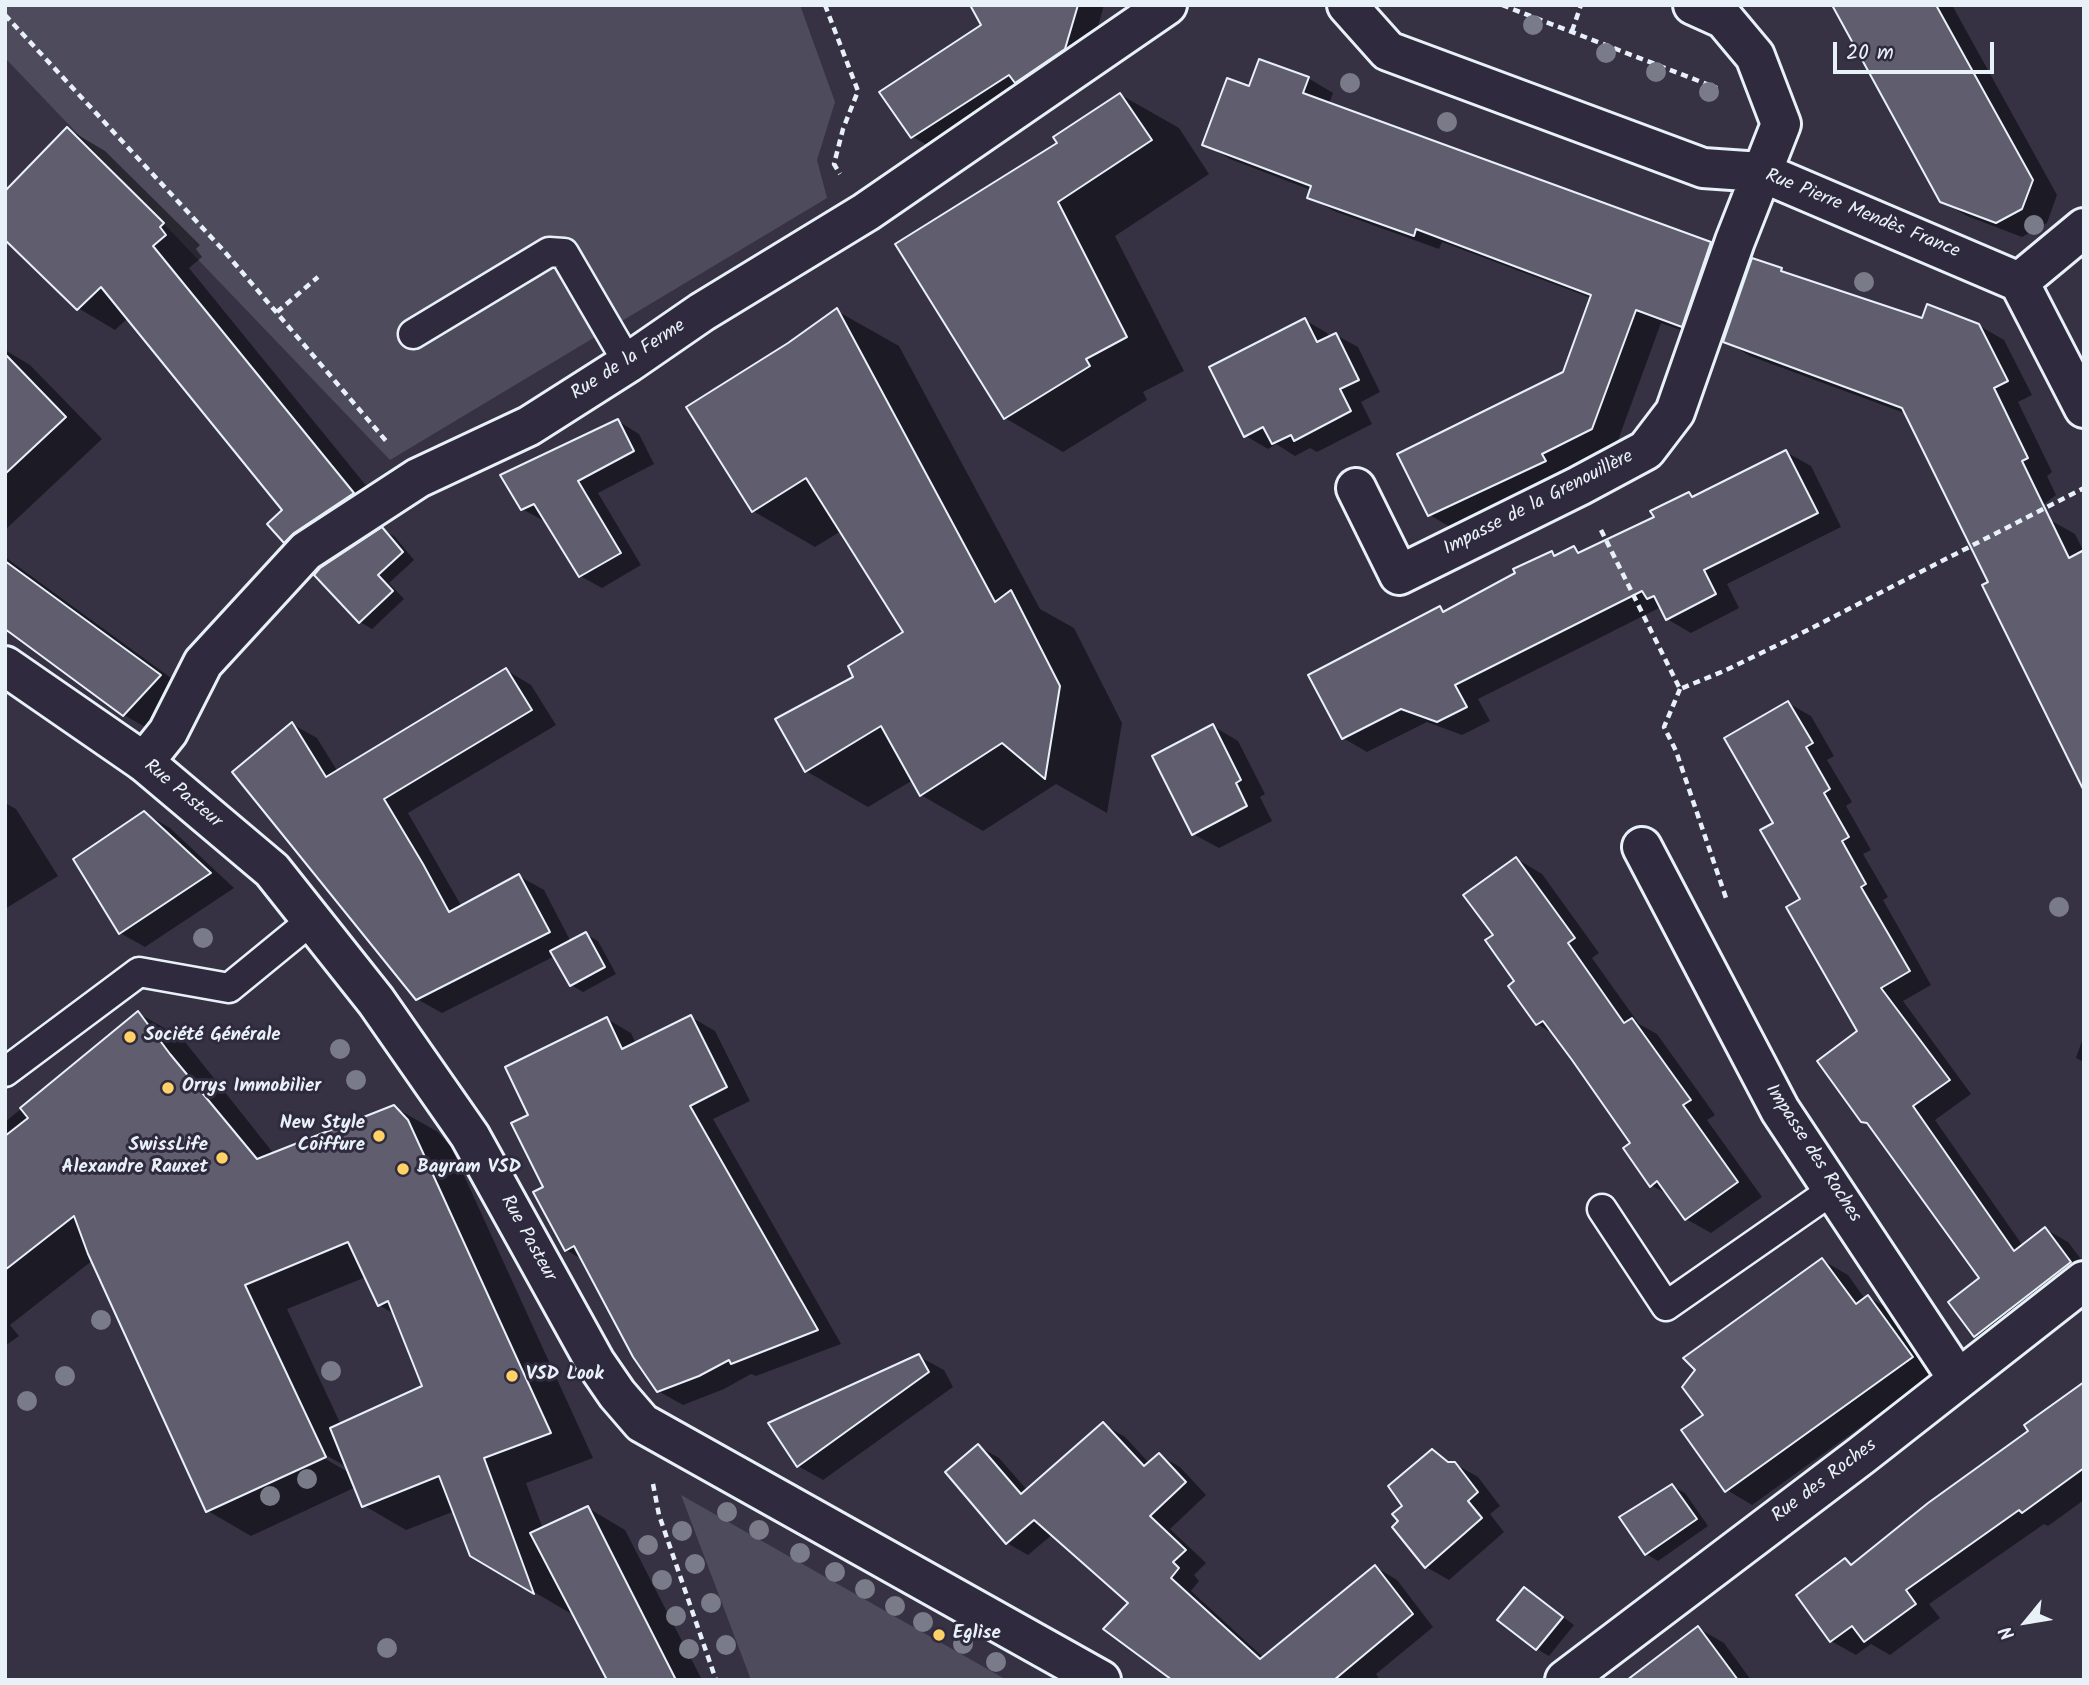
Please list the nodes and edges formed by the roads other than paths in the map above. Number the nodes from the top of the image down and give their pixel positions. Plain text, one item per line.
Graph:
1 (1167, 5) edge
2 (1346, 5) edge
3 (1693, 5) edge
4 (1761, 172) junction
5 (2084, 228) edge
6 (2019, 282) junction
7 (413, 334) dead end
8 (628, 363) junction
9 (2084, 408) edge
10 (1356, 488) dead end
11 (5, 666) edge
12 (144, 762) junction
13 (1642, 846) dead end
14 (312, 920) junction
15 (5, 1072) edge
16 (1833, 1189) junction
17 (1602, 1209) dead end
18 (2084, 1281) edge
19 (1958, 1379) junction
20 (1101, 1680) edge
21 (1565, 1680) edge

1 - 8 street, Rue de la Ferme
2 - 4 street, Rue Pierre Mendès France
3 - 4 street, Impasse de la Grenouillère
4 - 6 street, Rue Pierre Mendès France
4 - 10 street, Impasse de la Grenouillère
5 - 6 street
6 - 9 street
7 - 8 lane
8 - 12 street, Rue de la Ferme
11 - 12 street, Rue Pasteur
12 - 14 street, Rue Pasteur
13 - 16 street, Impasse des Roches
14 - 15 lane
14 - 20 street, Rue Pasteur
16 - 17 lane
16 - 19 street, Impasse des Roches
18 - 19 street, Rue des Roches
19 - 21 street, Rue des Roches

